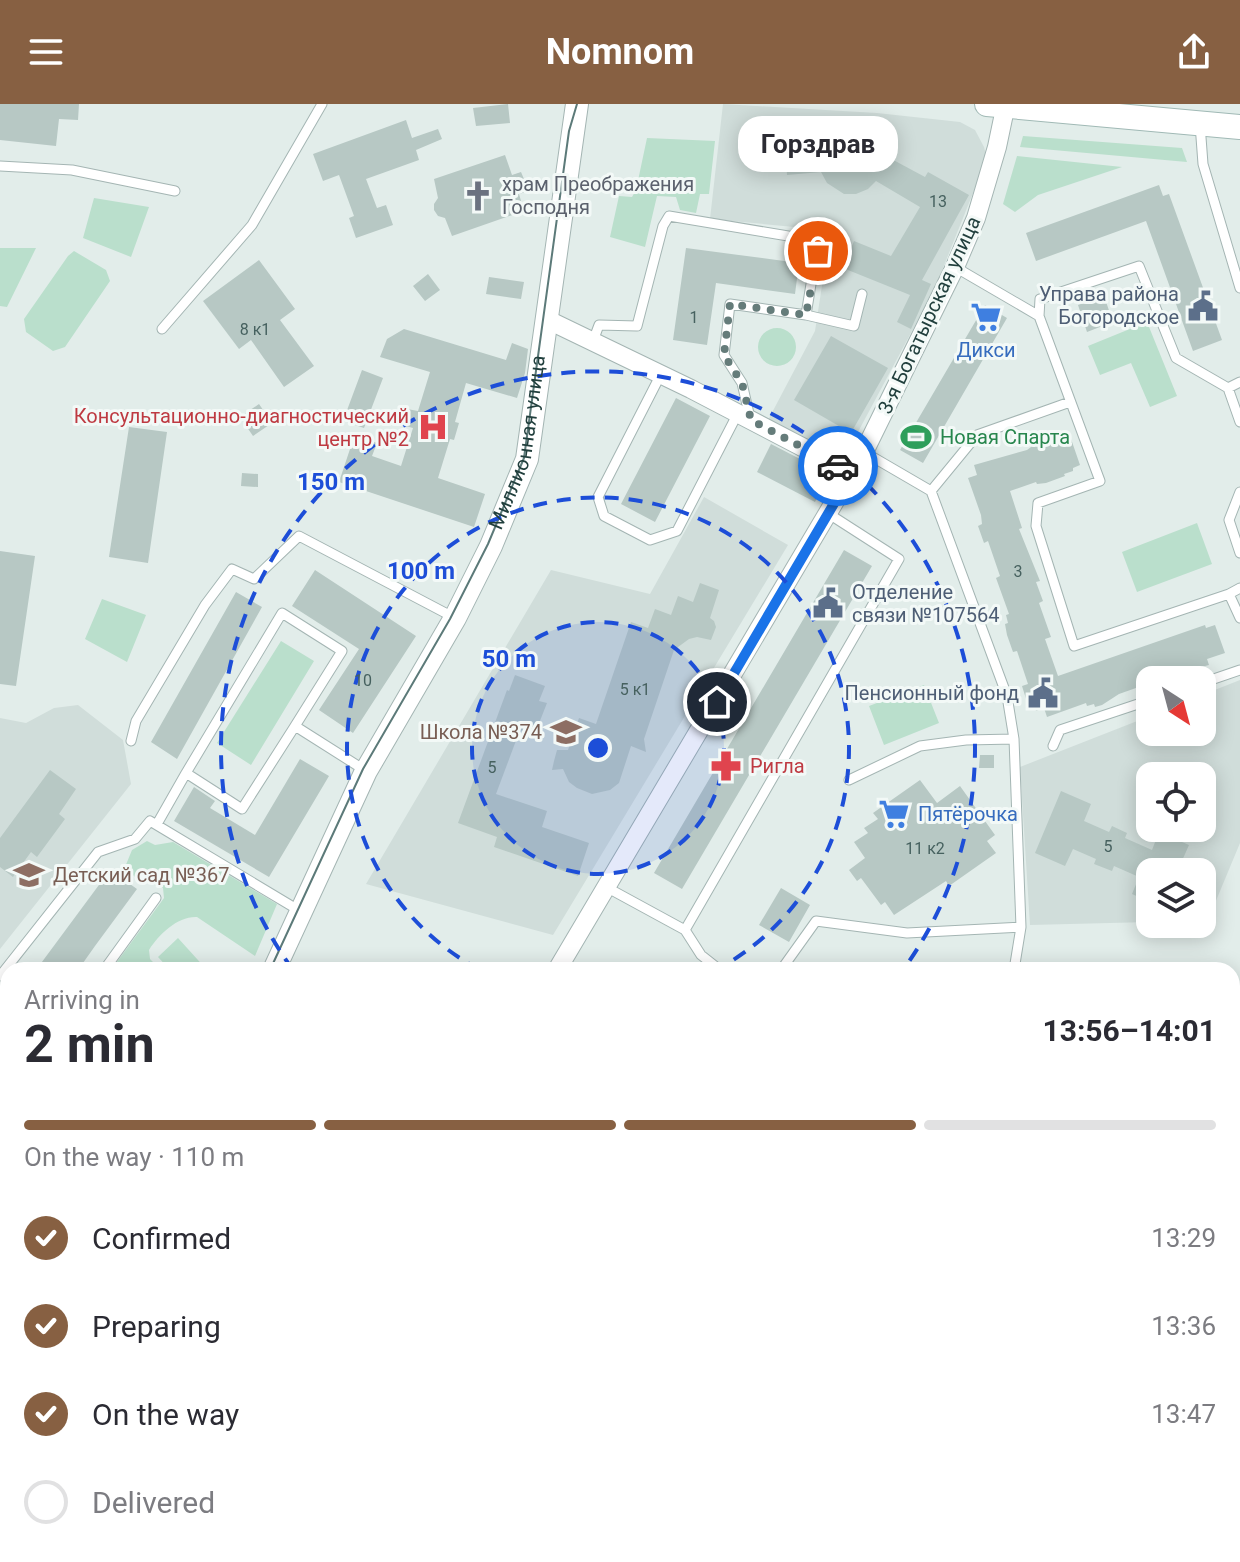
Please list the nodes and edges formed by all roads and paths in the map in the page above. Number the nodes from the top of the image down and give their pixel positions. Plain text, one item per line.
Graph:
1 (322, 104) edge
2 (577, 104) edge
3 (1000, 104) edge
4 (1051, 106) edge
5 (1200, 124) junction
6 (1240, 127) edge
7 (0, 166) edge
8 (175, 191) dead end
9 (955, 267) junction
10 (1240, 288) edge
11 (862, 294) dead end
12 (806, 315) junction
13 (1039, 316) junction
14 (546, 319) junction
15 (162, 329) dead end
16 (593, 341) junction
17 (661, 374) junction
18 (1240, 382) edge
19 (1228, 388) junction
20 (1070, 402) junction
21 (744, 417) junction
22 (1240, 422) edge
23 (864, 452) junction
24 (852, 473) junction
25 (931, 491) junction
26 (1240, 492) edge
27 (829, 514) junction
28 (1240, 553) edge
29 (1240, 588) edge
30 (1229, 594) junction
31 (455, 618) junction
32 (1240, 618) edge
33 (1240, 670) edge
34 (1216, 678) edge
35 (1136, 705) edge
36 (295, 726) junction
37 (1014, 739) junction
38 (131, 741) dead end
39 (1053, 746) dead end
40 (366, 771) junction
41 (186, 773) junction
42 (849, 780) dead end
43 (157, 824) junction
44 (606, 887) junction
45 (156, 898) dead end
46 (300, 911) junction
47 (1021, 927) junction
48 (685, 930) junction
49 (11, 962) edge
50 (110, 962) edge
51 (278, 962) edge
52 (562, 962) edge
53 (710, 962) edge
54 (787, 962) edge
55 (1015, 962) edge

1 - 15 lane
2 - 14 street, Миллионная улица
3 - 4 main road
3 - 9 street, 3-я Богатырская улица
4 - 5 main road
5 - 6 main road
5 - 10 lane
7 - 8 lane
9 - 13 lane
9 - 23 street, 3-я Богатырская улица
11 - 12 lane
12 - 16 lane
12 - 21 lane
13 - 19 lane
13 - 20 lane
14 - 16 street
14 - 31 street, Миллионная улица
16 - 17 street
17 - 21 street
17 - 21 lane
18 - 19 lane
19 - 22 lane
20 - 25 lane
20 - 30 lane
21 - 24 street
23 - 24 street, 3-я Богатырская улица
23 - 25 lane
24 - 27 street, 3-я Богатырская улица
25 - 37 lane
26 - 28 lane
27 - 44 street, 3-я Богатырская улица
27 - 48 lane
29 - 30 lane
30 - 32 lane
31 - 38 lane
31 - 40 street, Миллионная улица
33 - 34 lane
35 - 39 lane
36 - 40 lane
36 - 41 lane
36 - 41 lane
37 - 42 lane
37 - 47 lane
40 - 46 street, Миллионная улица
41 - 43 lane
43 - 46 lane
43 - 49 lane
44 - 48 lane
44 - 52 street, 3-я Богатырская улица
45 - 50 lane
46 - 51 street, Миллионная улица
47 - 54 lane
47 - 55 lane
48 - 53 lane

